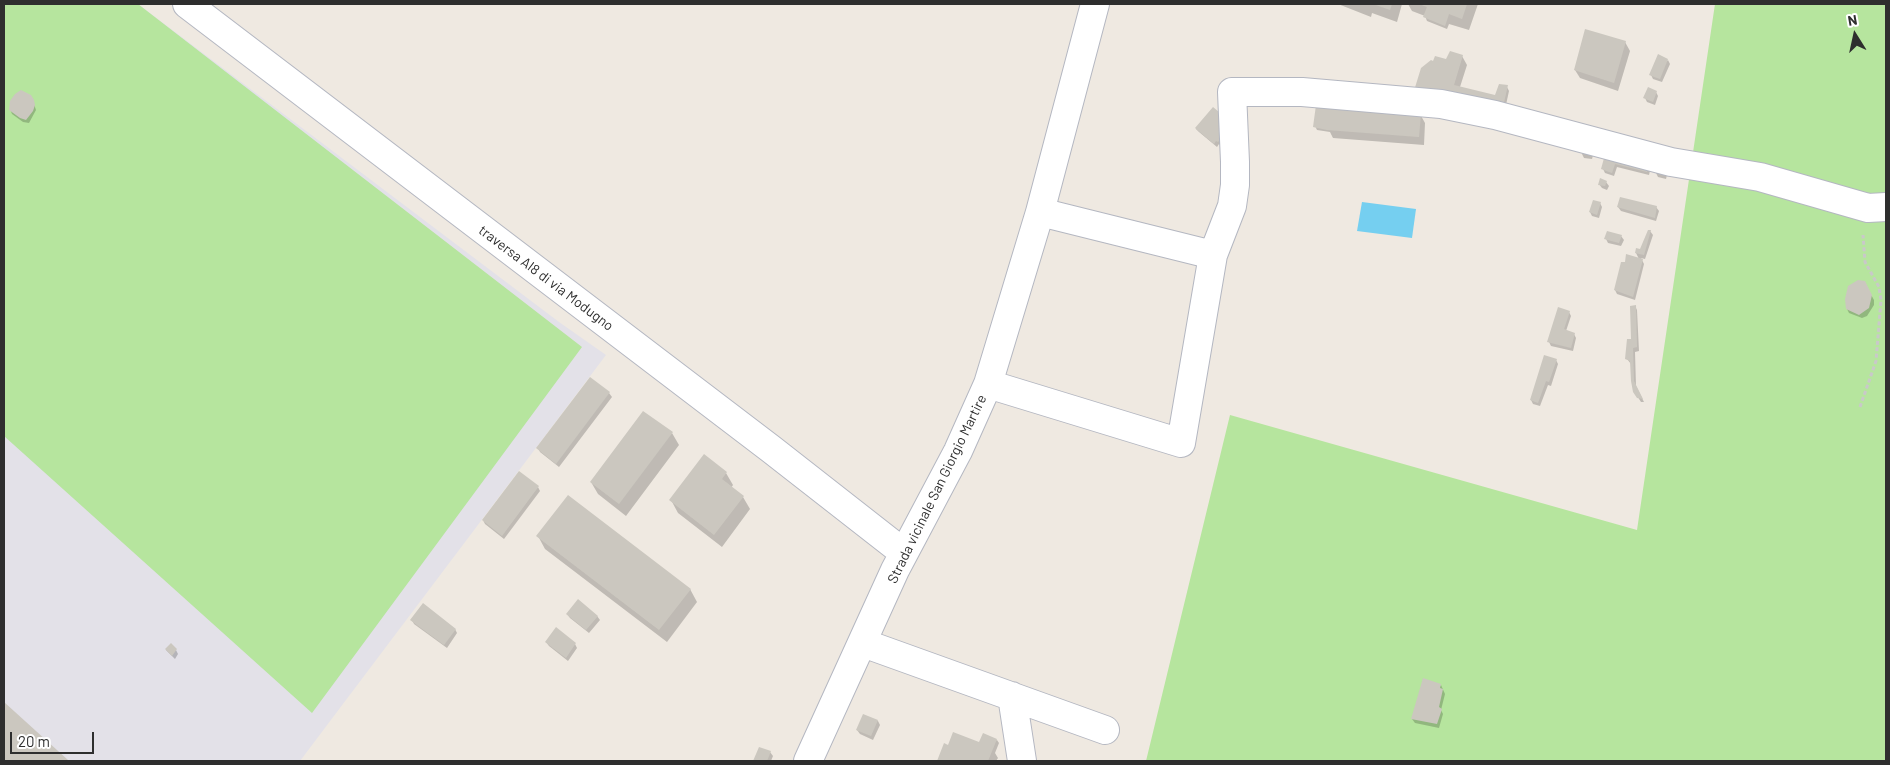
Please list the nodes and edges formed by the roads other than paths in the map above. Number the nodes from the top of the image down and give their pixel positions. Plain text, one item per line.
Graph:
1 (187, 4) edge
2 (1095, 4) edge
3 (1877, 207) edge
4 (1040, 212) junction
5 (1213, 255) junction
6 (988, 384) junction
7 (904, 553) junction
8 (863, 643) junction
9 (1012, 696) junction
10 (1105, 730) dead end
11 (808, 761) edge
12 (1022, 761) edge

1 - 7 street, traversa AI8 di via Modugno
2 - 4 street, Strada vicinale San Giorgio Martire
3 - 5 street
4 - 5 street
4 - 6 street, Strada vicinale San Giorgio Martire
5 - 6 street
6 - 7 street, Strada vicinale San Giorgio Martire
7 - 8 street, Strada vicinale San Giorgio Martire
8 - 9 street
8 - 11 street, Strada vicinale San Giorgio Martire
9 - 10 street
9 - 12 street

